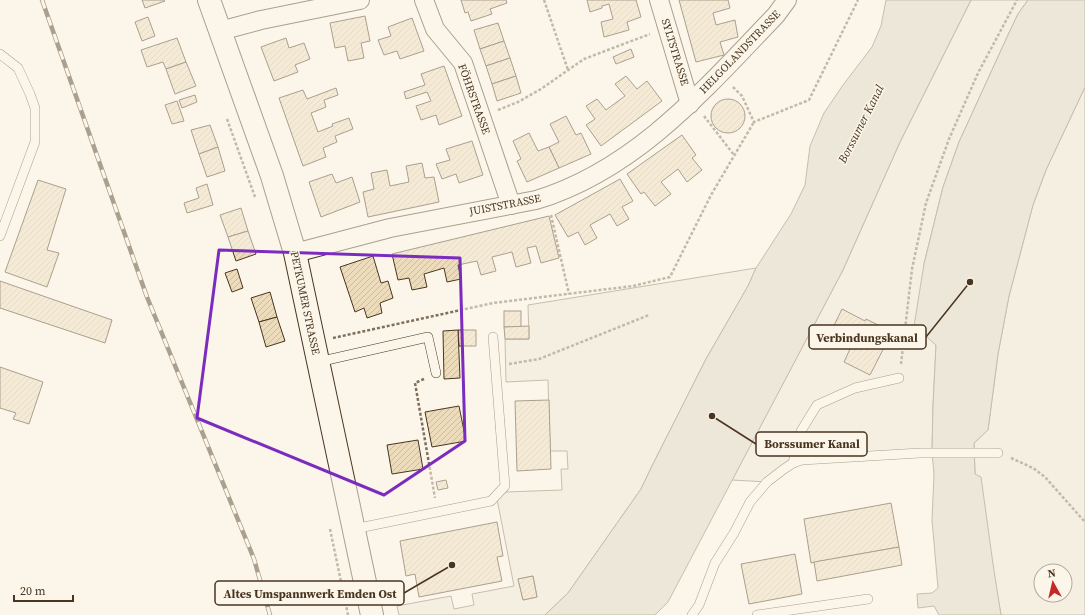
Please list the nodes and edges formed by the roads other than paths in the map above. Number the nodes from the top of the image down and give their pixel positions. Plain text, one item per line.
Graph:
1 (209, 0) edge
2 (360, 0) edge
3 (424, 0) edge
4 (659, 0) edge
5 (787, 0) edge
6 (220, 31) junction
7 (0, 54) edge
8 (690, 104) junction
9 (511, 205) junction
10 (0, 236) edge
11 (295, 253) junction
12 (493, 337) dead end
13 (316, 352) junction
14 (436, 373) road end
15 (899, 378) road end
16 (998, 453) road end
17 (793, 463) junction
18 (354, 529) junction
19 (868, 599) dead end
20 (372, 615) edge
21 (692, 615) edge
22 (757, 615) edge

1 - 6 main road, PETKUMER STRASSE
2 - 6 street
3 - 9 street, FÖHRSTRASSE
4 - 8 street, SYLTSTRASSE
5 - 8 street, HELGOLANDSTRASSE
6 - 11 main road, PETKUMER STRASSE
7 - 10 lane
8 - 9 street, JUISTSTRASSE
9 - 11 street, JUISTSTRASSE
11 - 13 main road, PETKUMER STRASSE
12 - 18 lane
13 - 14 lane
13 - 18 main road, PETKUMER STRASSE
15 - 17 lane
16 - 17 lane
17 - 21 lane
18 - 20 main road, PETKUMER STRASSE
19 - 22 lane

